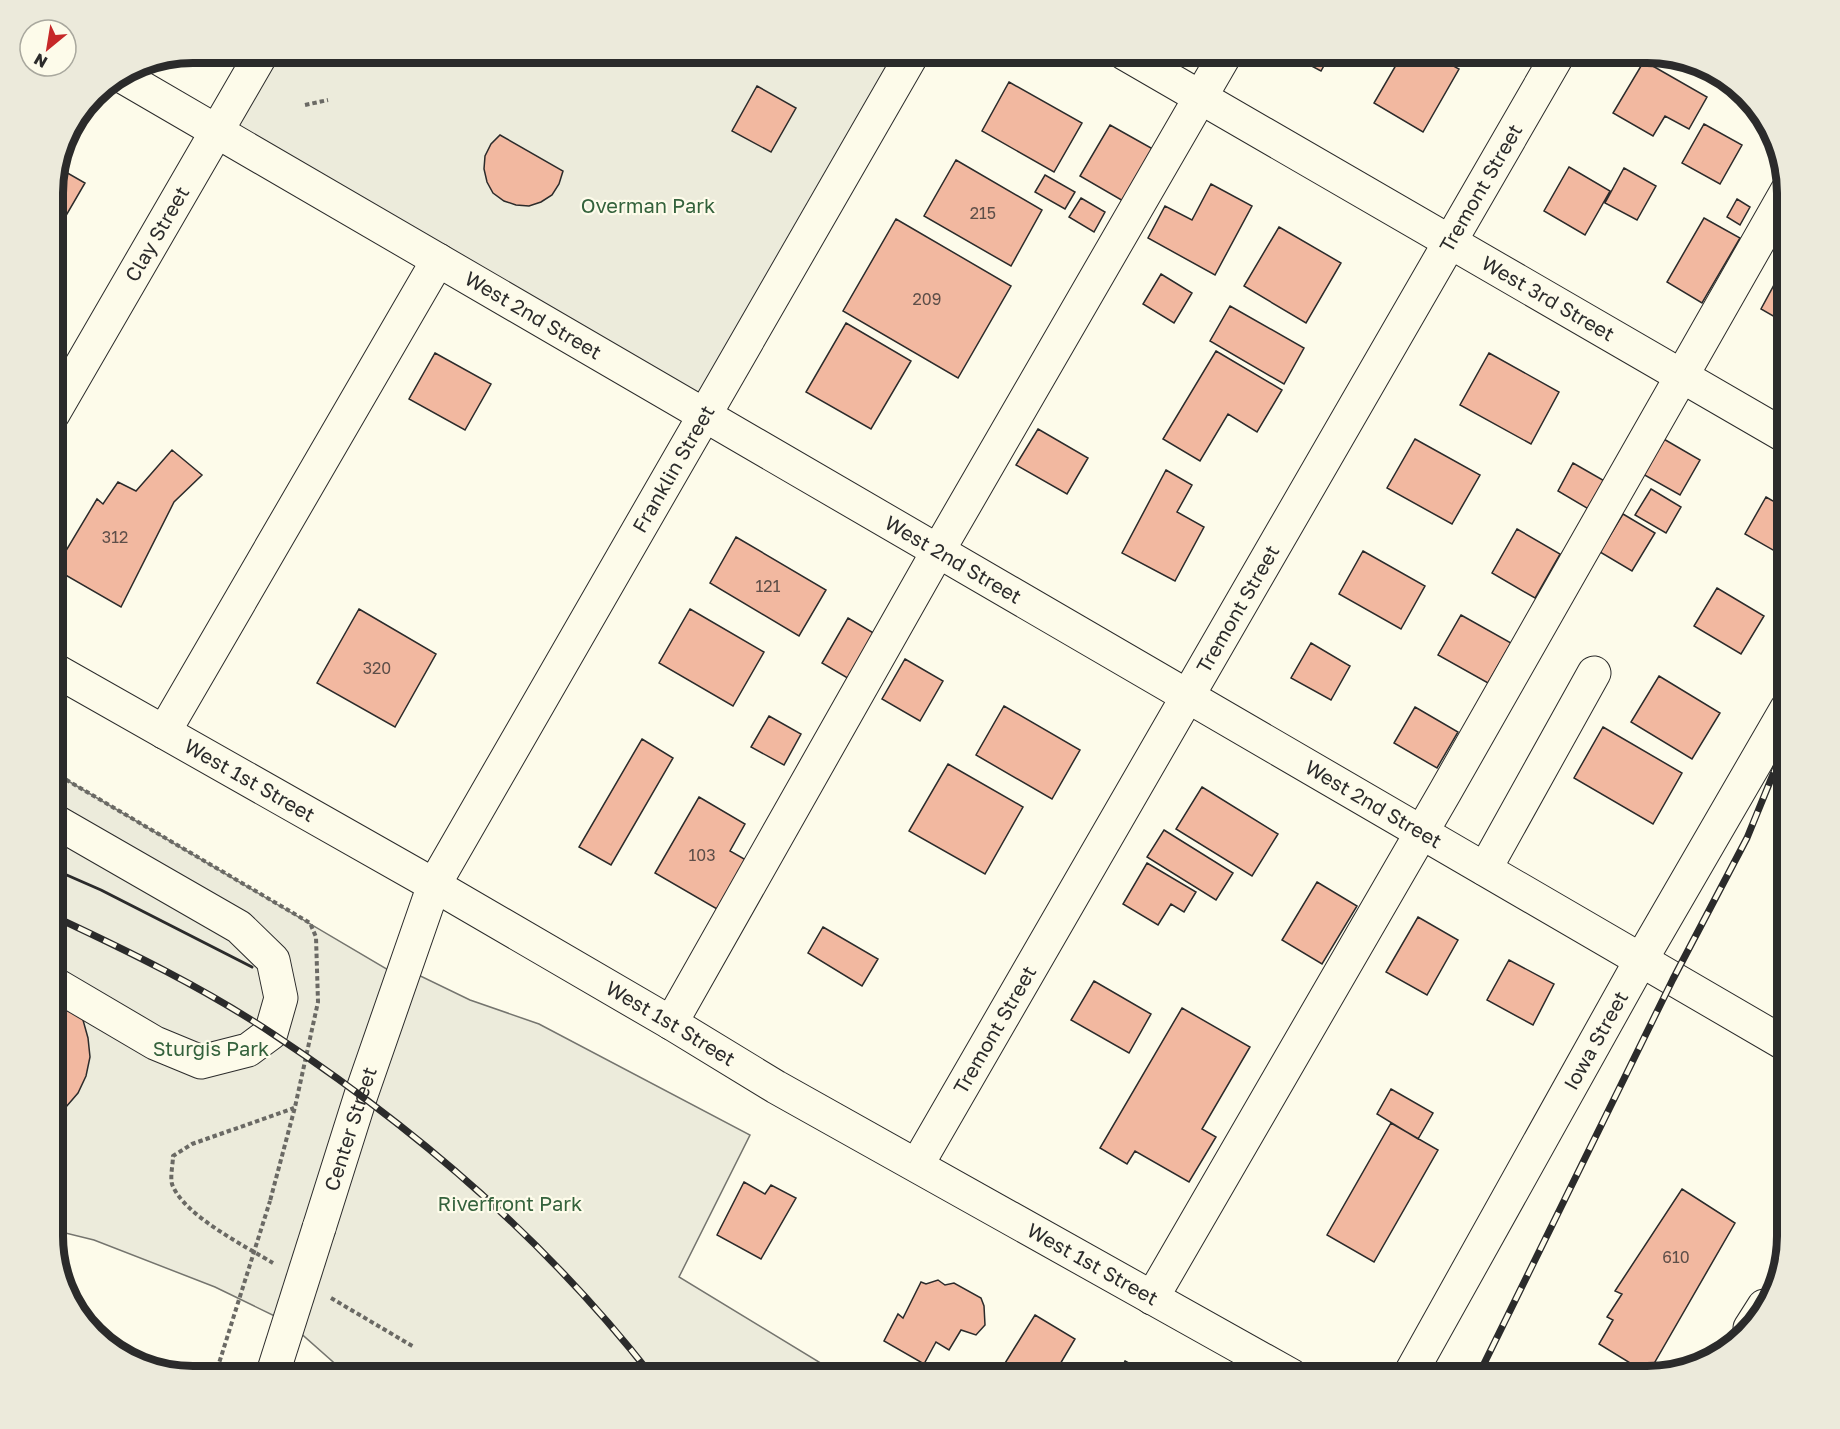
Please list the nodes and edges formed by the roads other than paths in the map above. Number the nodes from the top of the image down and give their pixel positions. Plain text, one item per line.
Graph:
1 (256, 63) edge
2 (907, 63) edge
3 (1143, 63) edge
4 (1220, 63) edge
5 (1553, 63) edge
6 (128, 80) edge
7 (1200, 97) junction
8 (216, 131) junction
9 (1777, 208) edge
10 (1450, 242) junction
11 (438, 260) junction
12 (1682, 377) junction
13 (63, 397) edge
14 (704, 415) junction
15 (1777, 431) edge
16 (938, 551) junction
17 (1594, 673) dead end
18 (63, 675) edge
19 (1188, 696) junction
20 (1777, 727) edge
21 (164, 732) junction
22 (63, 826) edge
23 (1421, 832) junction
24 (1485, 869) junction
25 (434, 885) junction
26 (1641, 960) junction
27 (63, 989) edge
28 (671, 1023) junction
29 (1777, 1039) edge
30 (917, 1165) junction
31 (1152, 1298) junction
32 (275, 1366) edge
33 (1273, 1366) edge
34 (1415, 1366) edge

1 - 8 street, Clay Street
2 - 14 street, Franklin Street
3 - 7 street, West 3rd Street
4 - 7 street
5 - 10 street, Tremont Street
6 - 8 street, West 2nd Street
7 - 10 street, West 3rd Street
7 - 16 street
8 - 11 street, West 2nd Street
8 - 13 street, Clay Street
9 - 12 street
10 - 12 street, West 3rd Street
10 - 19 street, Tremont Street
11 - 14 street, West 2nd Street
11 - 21 street
12 - 15 street, West 3rd Street
12 - 23 street
14 - 16 street, West 2nd Street
14 - 25 street, Franklin Street
16 - 19 street, West 2nd Street
16 - 28 street
17 - 24 street
18 - 21 street, West 1st Street
19 - 23 street, West 2nd Street
19 - 30 street, Tremont Street
20 - 26 street, Iowa Street
21 - 25 street, West 1st Street
22 - 27 street
23 - 24 street, West 2nd Street
23 - 31 street
24 - 26 street, West 2nd Street
25 - 28 street, West 1st Street
25 - 32 street, Center Street, bridge
26 - 29 street, West 2nd Street
26 - 34 street, Iowa Street
28 - 30 street, West 1st Street
30 - 31 street, West 1st Street
31 - 33 street, West 1st Street

